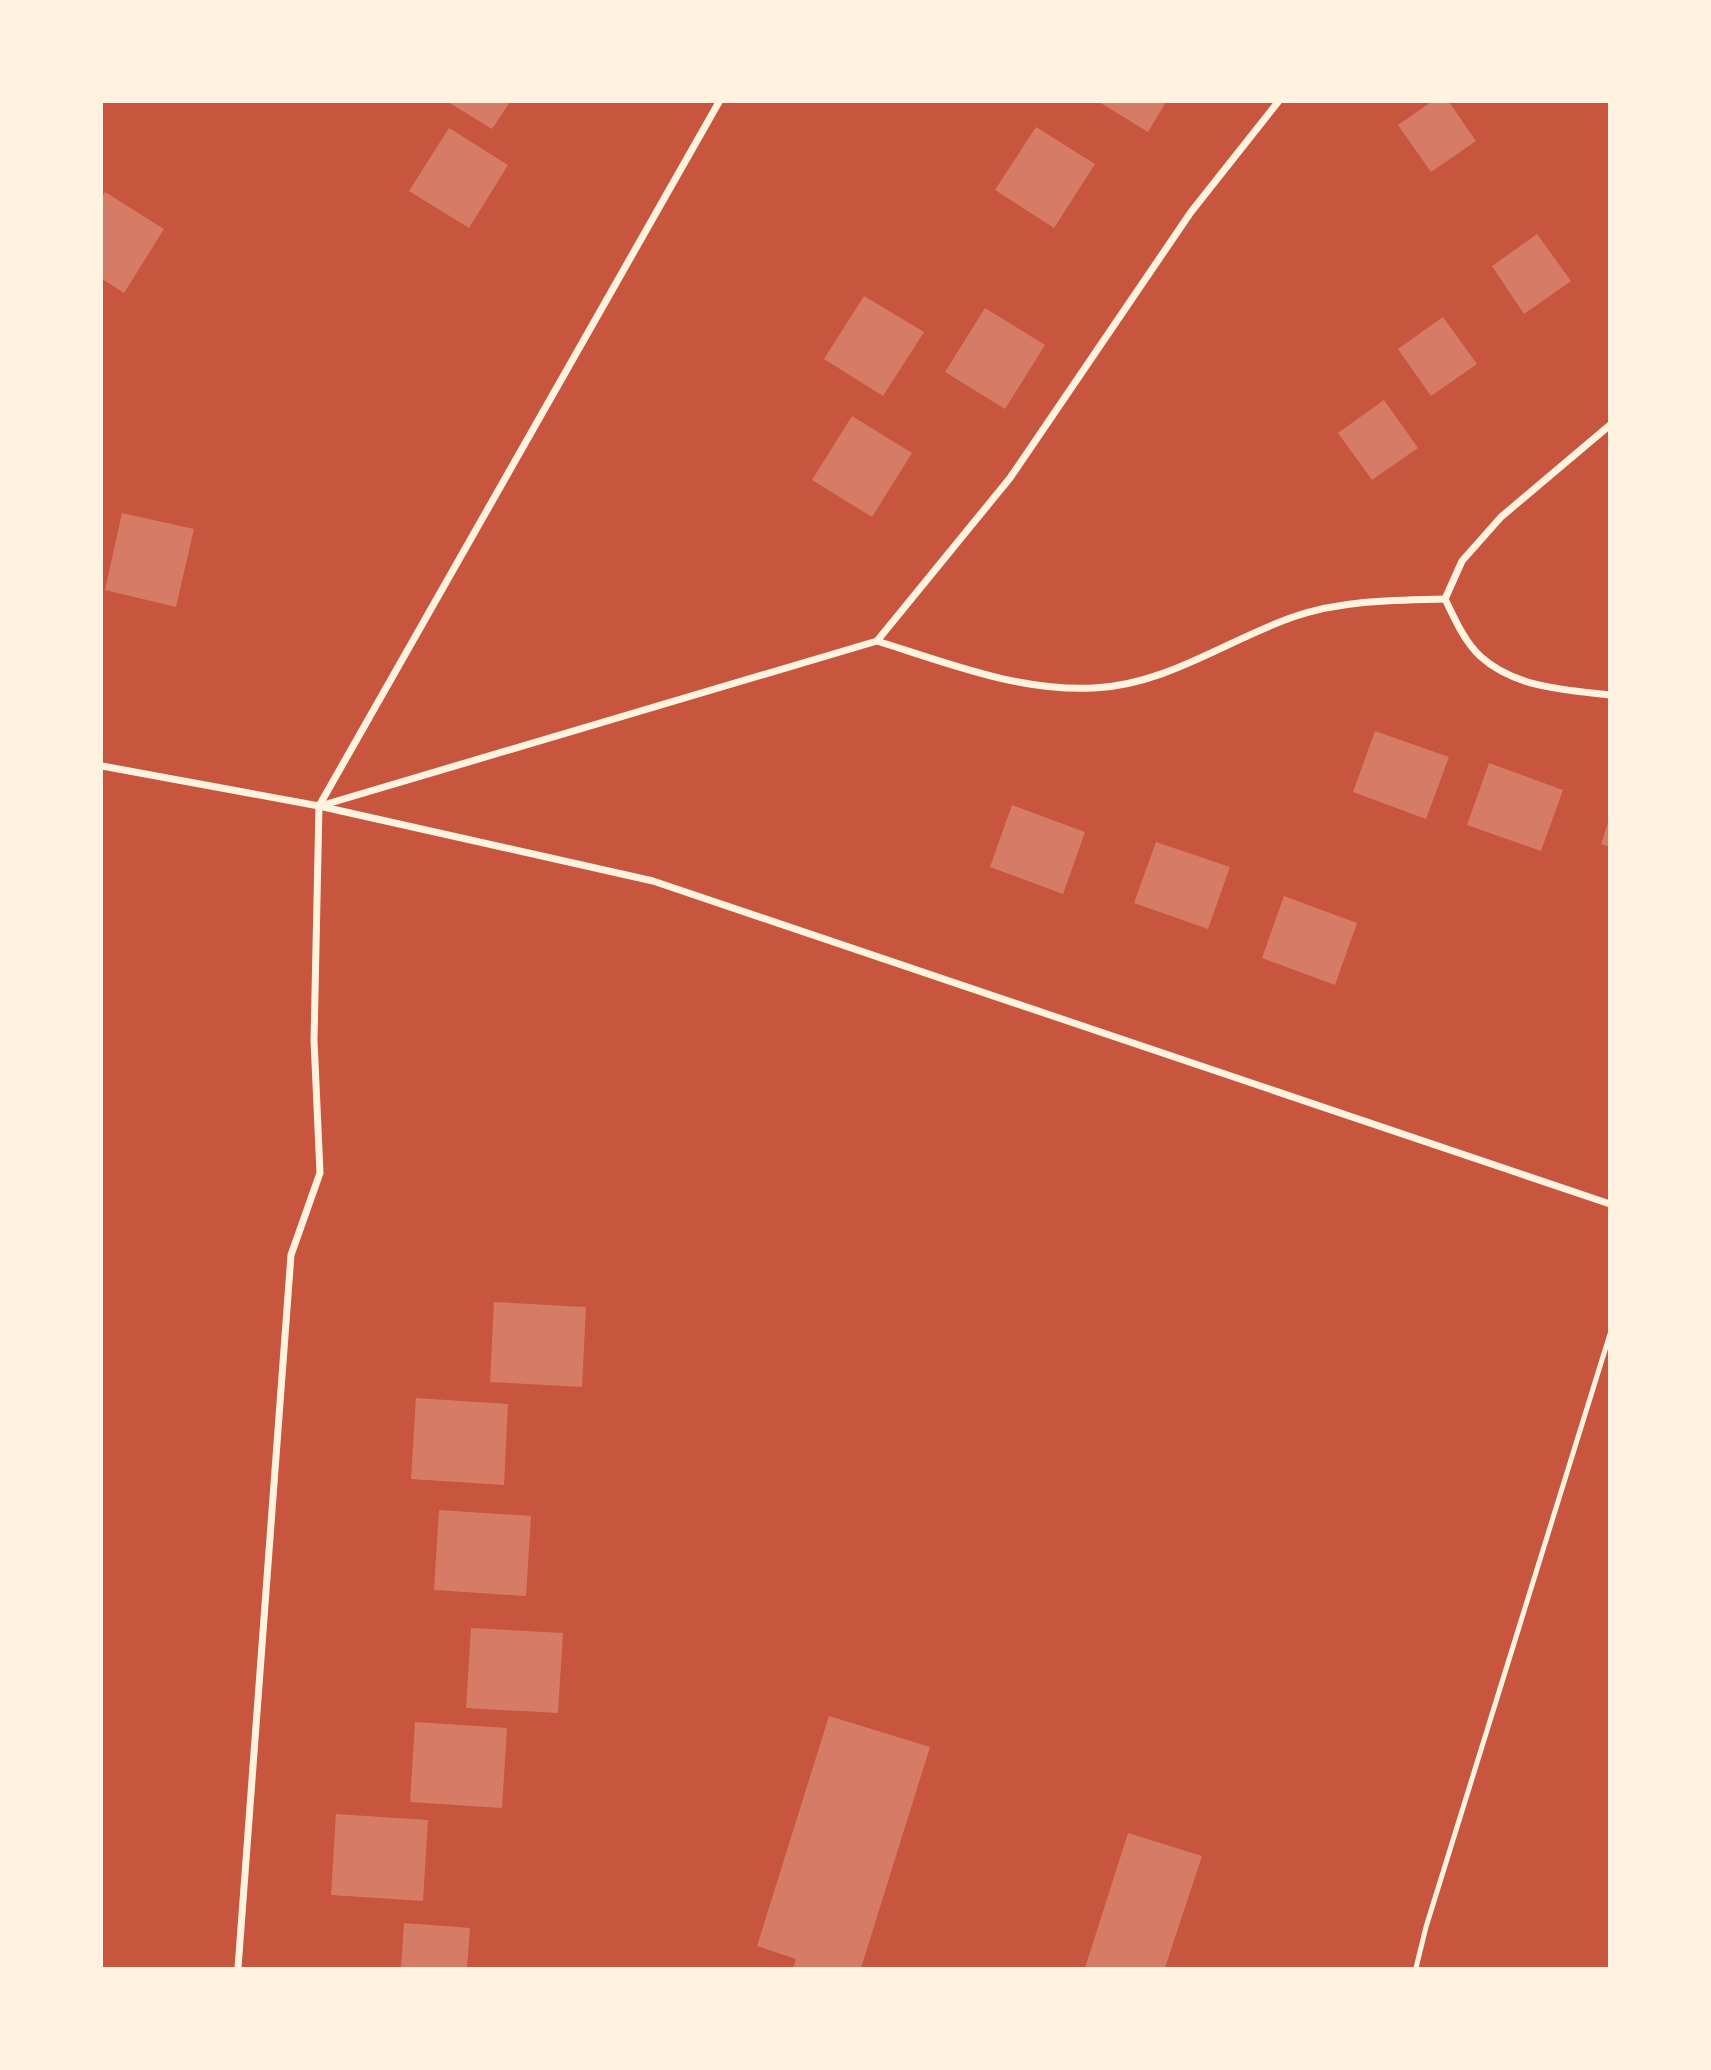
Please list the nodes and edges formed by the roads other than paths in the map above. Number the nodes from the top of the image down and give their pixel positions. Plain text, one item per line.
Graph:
1 (719, 102) edge
2 (1278, 102) edge
3 (1609, 425) edge
4 (1446, 600) junction
5 (877, 641) junction
6 (1609, 695) edge
7 (102, 766) edge
8 (319, 806) junction
9 (1609, 1204) edge
10 (1609, 1334) edge
11 (238, 1969) edge
12 (1416, 1969) edge

1 - 8 street
2 - 5 street
3 - 4 street
4 - 5 street
4 - 6 street
5 - 8 street
7 - 8 street
8 - 9 street
8 - 11 street
10 - 12 lane

